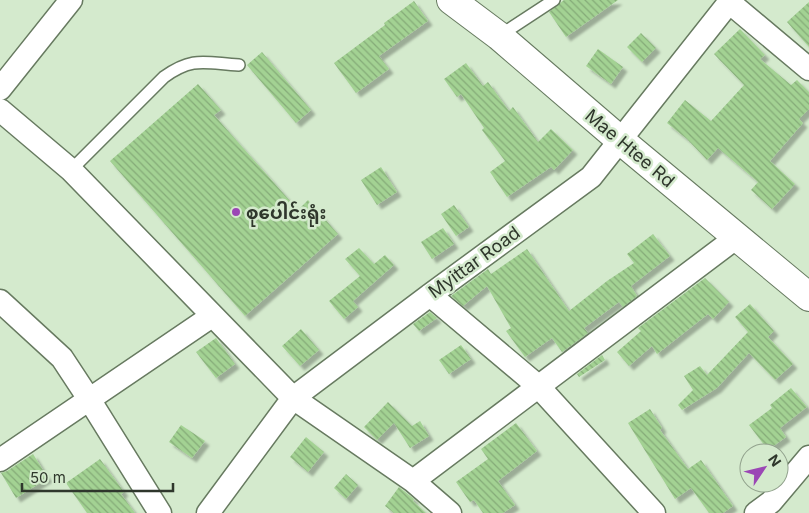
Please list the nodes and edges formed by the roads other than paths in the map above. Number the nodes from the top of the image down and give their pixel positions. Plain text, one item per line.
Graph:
1 (71, 0) edge
2 (451, 0) edge
3 (554, 0) edge
4 (730, 1) edge
5 (499, 36) junction
6 (239, 65) dead end
7 (809, 69) edge
8 (0, 89) edge
9 (0, 110) edge
10 (620, 140) junction
11 (71, 170) junction
12 (737, 237) junction
13 (430, 295) junction
14 (809, 296) edge
15 (0, 301) edge
16 (212, 316) junction
17 (538, 386) junction
18 (293, 398) junction
19 (89, 399) junction
20 (809, 457) edge
21 (0, 460) edge
22 (413, 481) junction
23 (770, 509) edge
24 (160, 513) edge
25 (208, 513) edge
26 (450, 513) edge
27 (654, 513) edge

1 - 8 street
2 - 5 street, Mae Htee Rd
3 - 5 lane
4 - 7 street
4 - 10 street, Myittar Road
5 - 10 street, Mae Htee Rd
6 - 11 lane
9 - 11 street
10 - 12 street, Mae Htee Rd
10 - 13 street, Myittar Road
11 - 16 street
12 - 14 street, Mae Htee Rd
12 - 17 street
13 - 17 street
13 - 18 street, Myittar Road
15 - 19 street
16 - 18 street
16 - 19 street
17 - 22 street
17 - 27 street
18 - 22 street
18 - 25 street, Myittar Road
19 - 21 street
19 - 24 street
20 - 23 street
22 - 26 street

